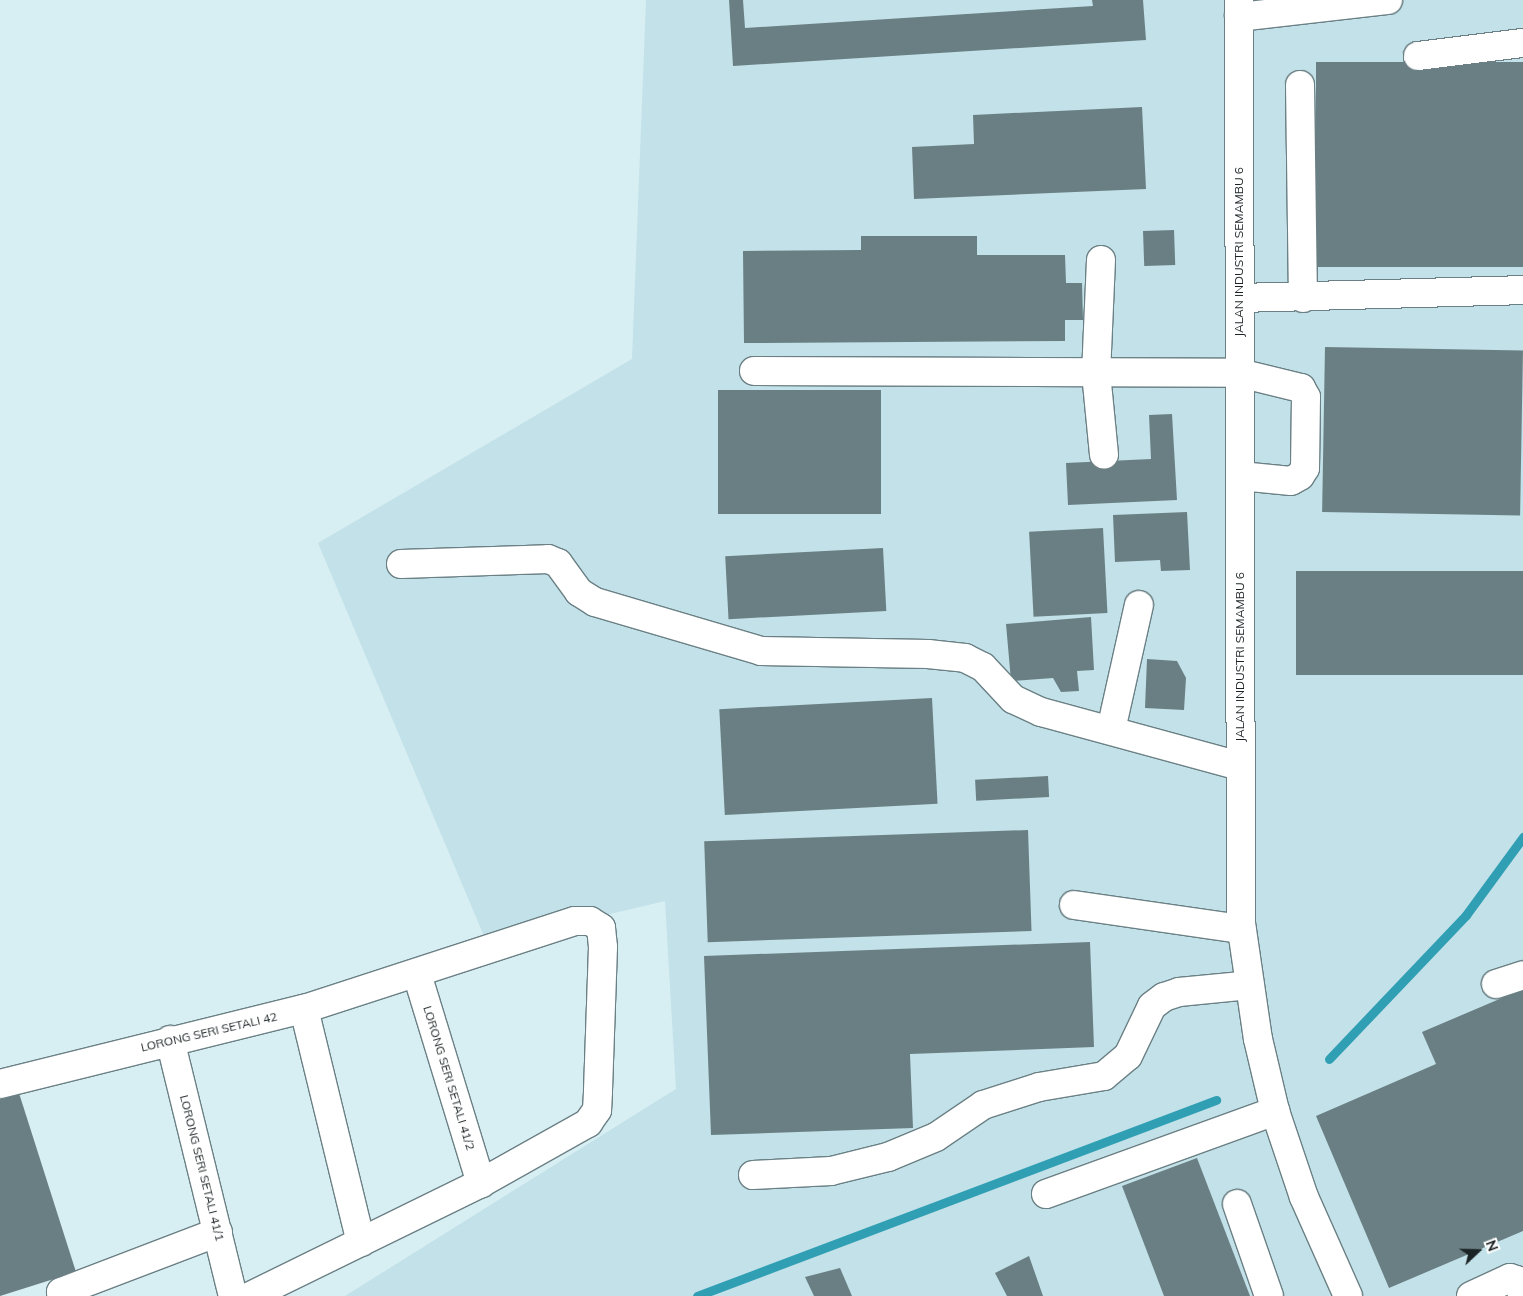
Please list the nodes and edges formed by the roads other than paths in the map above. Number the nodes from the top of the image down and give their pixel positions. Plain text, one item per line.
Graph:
1 (1388, 0) edge
2 (1239, 8) edge
3 (1523, 43) edge
4 (1418, 56) dead end
5 (1300, 85) dead end
6 (1101, 260) dead end
7 (1523, 290) edge
8 (1240, 298) junction
9 (1303, 298) junction
10 (754, 371) dead end
11 (1096, 373) junction
12 (1240, 373) junction
13 (1104, 455) dead end
14 (1240, 476) junction
15 (401, 564) dead end
16 (1138, 605) dead end
17 (1111, 730) junction
18 (1240, 766) junction
19 (1074, 905) dead end
20 (1241, 929) junction
21 (417, 974) junction
22 (1523, 975) edge
23 (1496, 984) dead end
24 (1250, 985) junction
25 (304, 1009) junction
26 (170, 1040) junction
27 (0, 1084) edge
28 (1275, 1111) junction
29 (753, 1175) dead end
30 (481, 1183) junction
31 (1046, 1194) dead end
32 (1237, 1204) dead end
33 (218, 1232) junction
34 (361, 1242) junction
35 (1523, 1295) edge
36 (62, 1296) edge
37 (234, 1296) edge
38 (250, 1296) edge
39 (1269, 1296) edge
40 (1348, 1296) edge
41 (1471, 1296) edge

1 - 2 street
2 - 8 street, JALAN INDUSTRI SEMAMBU 6
3 - 4 street
5 - 9 street
6 - 11 street
7 - 9 street
8 - 9 street
8 - 12 street, JALAN INDUSTRI SEMAMBU 6
10 - 11 street
11 - 12 street
11 - 13 street
12 - 14 street, JALAN INDUSTRI SEMAMBU 6
12 - 14 street
14 - 18 street, JALAN INDUSTRI SEMAMBU 6
15 - 17 street
16 - 17 street
17 - 18 street
18 - 20 street, JALAN INDUSTRI SEMAMBU 6
19 - 20 street
20 - 24 street, JALAN INDUSTRI SEMAMBU 6
21 - 25 street, LORONG SERI SETALI 42
21 - 30 street, LORONG SERI SETALI 41/2
21 - 30 street, LORONG SERI SETALI 42
22 - 23 street
24 - 28 street, JALAN INDUSTRI SEMAMBU 6
24 - 29 street
25 - 26 street, LORONG SERI SETALI 42
25 - 34 street
26 - 27 street, LORONG SERI SETALI 42
26 - 33 street, LORONG SERI SETALI 41/1
28 - 31 street
28 - 40 street, JALAN INDUSTRI SEMAMBU 6
30 - 34 street
32 - 39 street
33 - 36 street
33 - 37 street, LORONG SERI SETALI 41/1
34 - 38 street
35 - 41 street

